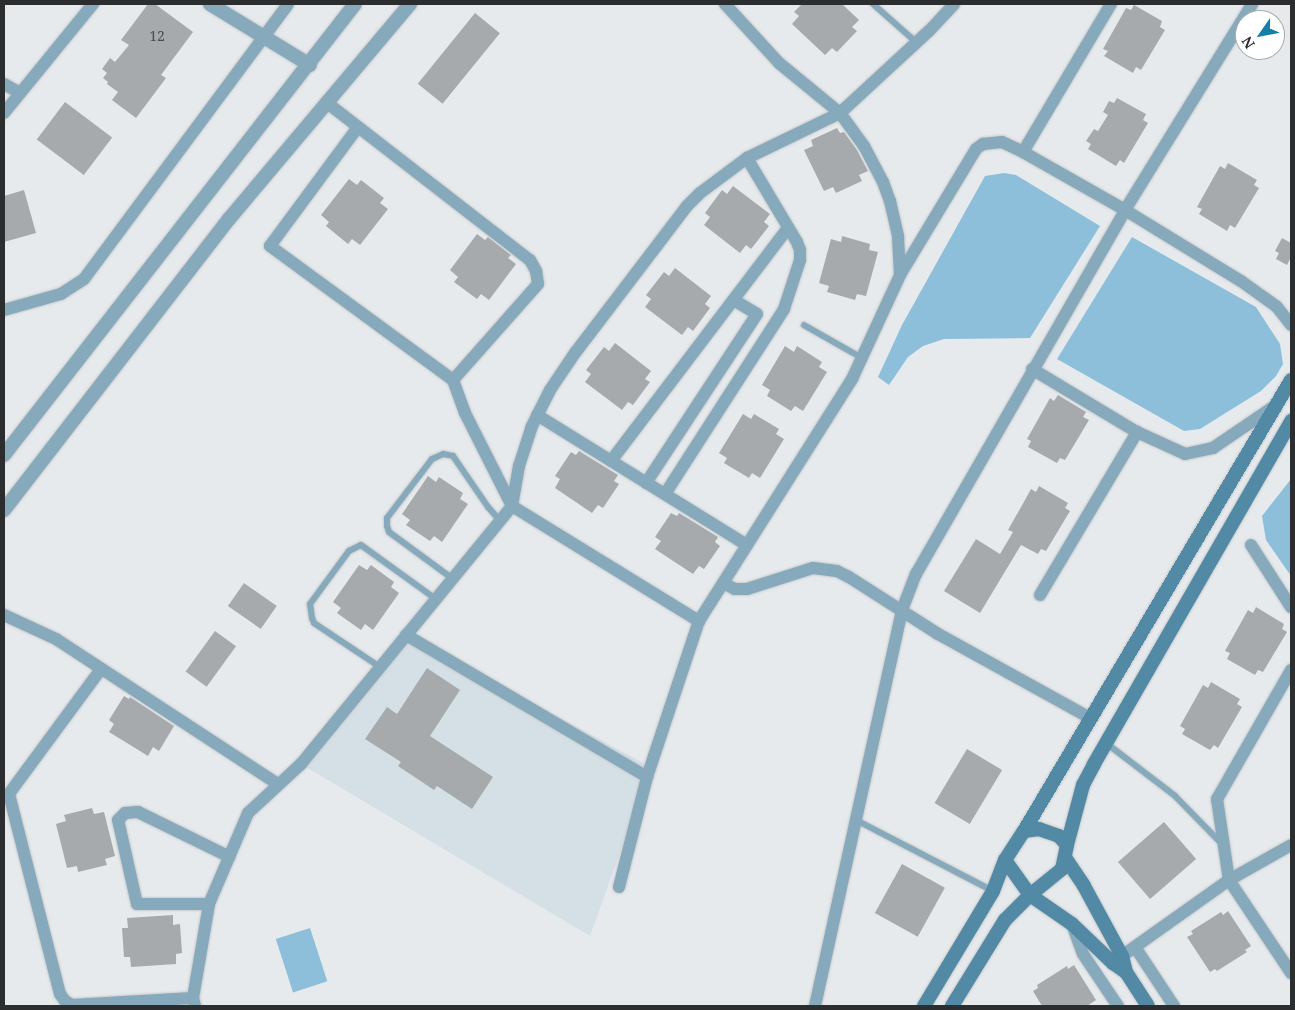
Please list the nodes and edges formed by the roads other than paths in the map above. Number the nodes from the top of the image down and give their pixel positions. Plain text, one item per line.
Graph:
1 (93, 4) edge
2 (210, 4) edge
3 (288, 4) edge
4 (356, 4) edge
5 (410, 4) edge
6 (724, 4) edge
7 (873, 4) edge
8 (954, 4) edge
9 (1111, 4) edge
10 (1252, 4) edge
11 (264, 36) junction
12 (916, 42) junction
13 (310, 65) junction
14 (4, 84) edge
15 (20, 93) junction
16 (326, 102) junction
17 (4, 113) edge
18 (840, 113) junction
19 (358, 127) junction
20 (1023, 152) junction
21 (747, 158) junction
22 (1124, 210) junction
23 (788, 228) junction
24 (900, 275) junction
25 (734, 300) junction
26 (4, 310) edge
27 (804, 325) dead end
28 (1291, 325) edge
29 (862, 358) junction
30 (1032, 369) junction
31 (453, 380) junction
32 (1291, 380) edge
33 (1276, 405) junction
34 (537, 415) junction
35 (1291, 421) edge
36 (1137, 432) junction
37 (4, 455) edge
38 (611, 461) junction
39 (646, 483) junction
40 (665, 494) junction
41 (512, 506) junction
42 (4, 510) edge
43 (500, 521) junction
44 (747, 545) junction
45 (1251, 545) dead end
46 (453, 579) junction
47 (723, 583) junction
48 (1040, 595) dead end
49 (436, 599) junction
50 (1291, 607) edge
51 (902, 610) junction
52 (4, 615) edge
53 (699, 621) junction
54 (406, 635) junction
55 (380, 667) junction
56 (101, 669) junction
57 (1291, 670) edge
58 (1090, 718) junction
59 (1106, 743) junction
60 (647, 777) junction
61 (278, 784) junction
62 (855, 820) junction
63 (1024, 831) junction
64 (1067, 844) junction
65 (1223, 845) junction
66 (1291, 845) edge
67 (230, 857) junction
68 (1066, 859) junction
69 (1004, 860) junction
70 (1229, 880) junction
71 (619, 887) dead end
72 (992, 891) junction
73 (1030, 895) junction
74 (209, 904) junction
75 (1072, 924) junction
76 (1135, 947) junction
77 (1122, 956) junction
78 (1126, 972) junction
79 (1291, 973) edge
80 (194, 1002) edge
81 (816, 1006) edge
82 (924, 1006) edge
83 (952, 1006) edge
84 (1118, 1006) edge
85 (1148, 1006) edge
86 (1174, 1006) edge

1 - 15 street
2 - 11 street
3 - 11 street
4 - 13 street
5 - 16 street
6 - 18 street
7 - 12 lane
8 - 12 street
9 - 20 street
10 - 22 street
11 - 13 street
11 - 26 street
12 - 18 street
13 - 37 street
14 - 15 street
15 - 17 street
16 - 19 street
16 - 42 street
18 - 21 street
18 - 24 street
19 - 31 street
19 - 31 street
20 - 22 street
20 - 24 street
21 - 23 street
21 - 34 street
22 - 28 street
22 - 30 street
23 - 25 street
23 - 40 street
24 - 29 street
25 - 38 street
25 - 39 street
27 - 29 lane
29 - 44 street
30 - 36 street
30 - 51 street
31 - 41 street
32 - 33 main road
33 - 36 street
33 - 58 main road
34 - 38 street
34 - 41 street
35 - 59 main road
36 - 48 street
38 - 39 street
39 - 40 street
40 - 44 street
41 - 43 street
41 - 53 street
43 - 46 street
43 - 46 lane
44 - 47 street
45 - 50 street
46 - 49 street
47 - 51 street
47 - 53 street
49 - 54 street
49 - 55 lane
51 - 58 street
51 - 62 street
52 - 56 street
53 - 60 street
54 - 55 street
54 - 60 street
55 - 61 street
56 - 61 street
56 - 80 street
57 - 65 street
58 - 63 main road
59 - 64 main road
59 - 65 lane
60 - 71 street
61 - 67 street
62 - 72 lane
62 - 81 street
63 - 64 main road
63 - 69 main road
64 - 68 main road
65 - 70 street
66 - 70 street
67 - 74 street
67 - 74 street
68 - 73 main road
68 - 77 main road
69 - 72 main road
69 - 73 main road
70 - 76 street
70 - 79 street
72 - 82 main road
73 - 75 main road
73 - 83 main road
74 - 80 street
75 - 78 main road
75 - 84 street
76 - 77 street
76 - 86 street
77 - 78 main road
78 - 85 main road

